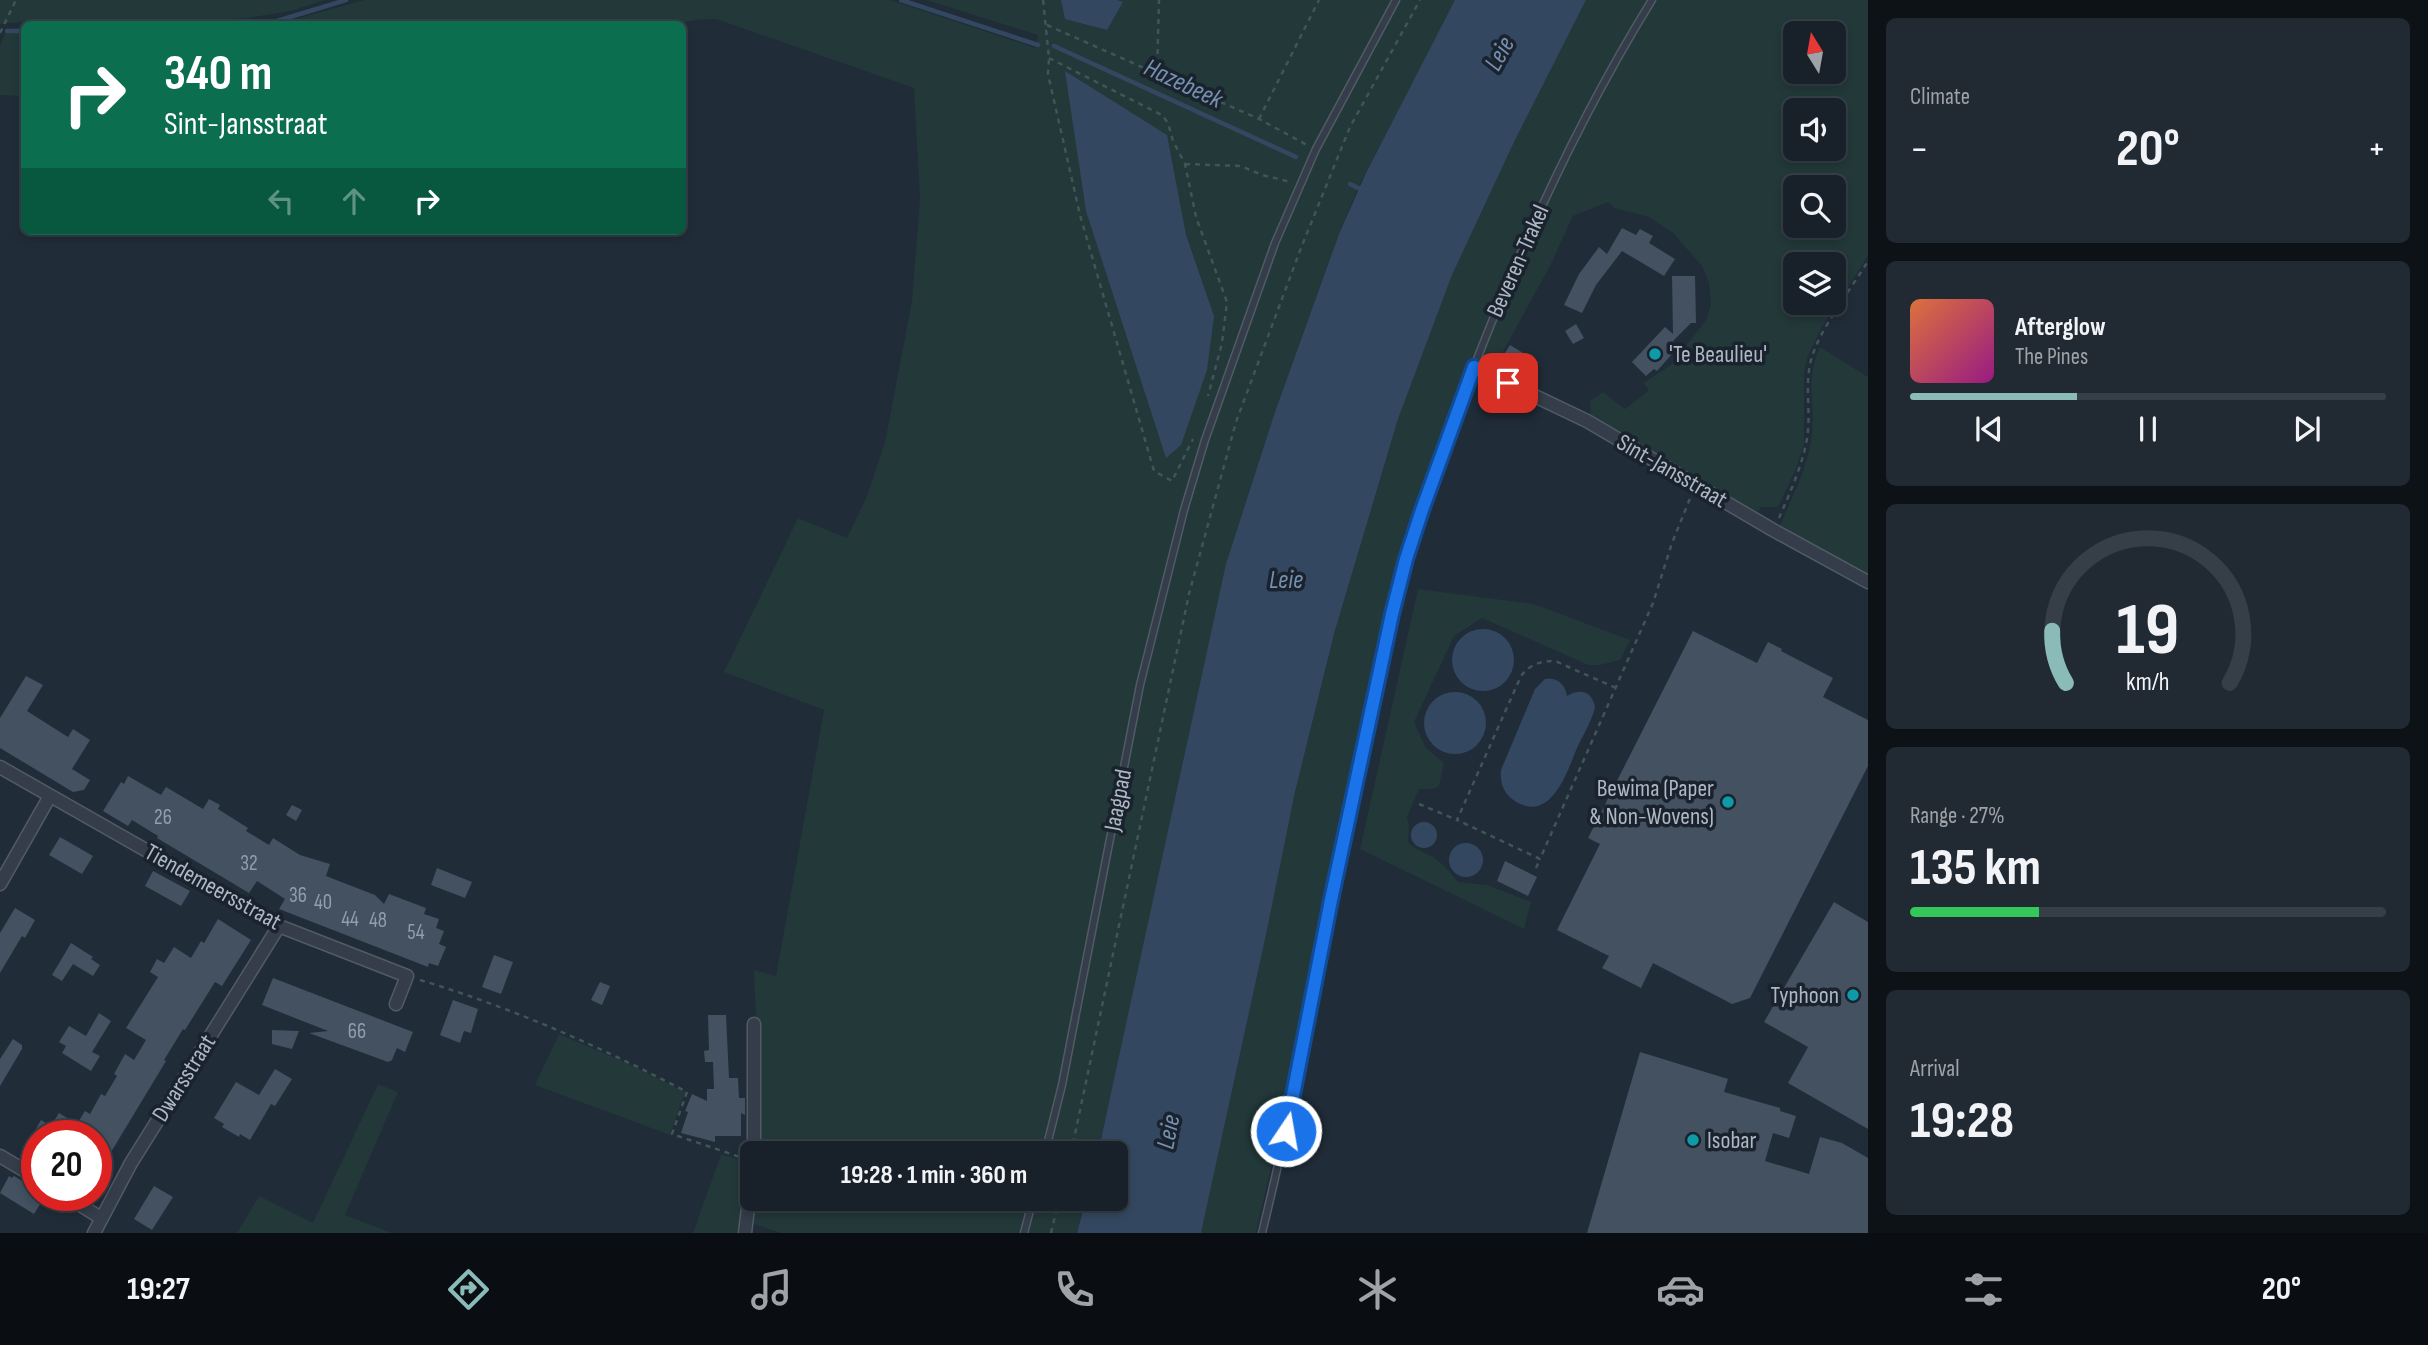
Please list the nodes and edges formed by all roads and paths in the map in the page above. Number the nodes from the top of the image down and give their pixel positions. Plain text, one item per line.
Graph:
1 (16, 0) edge
2 (1043, 0) edge
3 (1159, 0) edge
4 (1319, 0) edge
5 (1396, 0) edge
6 (1420, 0) edge
7 (1652, 0) edge
8 (1046, 24) junction
9 (0, 33) edge
10 (1049, 58) junction
11 (1157, 74) junction
12 (1259, 119) junction
13 (1316, 149) junction
14 (1185, 164) junction
15 (1301, 185) junction
16 (1868, 261) edge
17 (1474, 367) junction
18 (1208, 397) dead end
19 (1195, 435) dead end
20 (1695, 485) junction
21 (1773, 530) junction
22 (1868, 582) edge
23 (1616, 688) junction
24 (0, 767) edge
25 (50, 796) junction
26 (1419, 804) dead end
27 (1457, 820) junction
28 (1540, 859) junction
29 (1536, 868) dead end
30 (0, 884) edge
31 (279, 926) junction
32 (407, 975) junction
33 (396, 1004) dead end
34 (754, 1024) dead end
35 (748, 1141) edge
36 (1048, 1141) edge
37 (1074, 1141) edge
38 (740, 1153) edge
39 (0, 1156) edge
40 (21, 1168) edge
41 (90, 1211) edge
42 (748, 1211) edge
43 (1030, 1211) edge
44 (1056, 1211) edge
45 (102, 1218) junction
46 (94, 1233) edge
47 (745, 1233) edge
48 (1024, 1233) edge
49 (1051, 1233) edge
50 (1262, 1233) edge

1 - 9 path
2 - 8 path
3 - 11 path
4 - 12 path
5 - 13 lane, Jaagpad
6 - 37 path
7 - 17 lane, Beveren-Trakel
8 - 10 path
8 - 11 path
10 - 14 path
10 - 19 path
11 - 12 path
12 - 13 path
13 - 15 lane, Jaagpad
14 - 15 path
14 - 18 path
15 - 36 lane, Jaagpad
16 - 21 path
17 - 20 street, Sint-Jansstraat
17 - 50 lane, Beveren-Trakel
20 - 21 street, Sint-Jansstraat
20 - 23 path
21 - 22 street, Sint-Jansstraat
23 - 27 path
23 - 28 path
24 - 25 street, Tiendemeersstraat
25 - 30 street
25 - 31 street, Tiendemeersstraat
26 - 27 path
27 - 28 path
28 - 29 path
31 - 32 street, Tiendemeersstraat
31 - 45 street, Dwarsstraat
32 - 33 street
32 - 38 path
34 - 35 street
39 - 40 street
41 - 45 street
42 - 47 street
43 - 48 lane
44 - 49 path
45 - 46 street, Dwarsstraat

